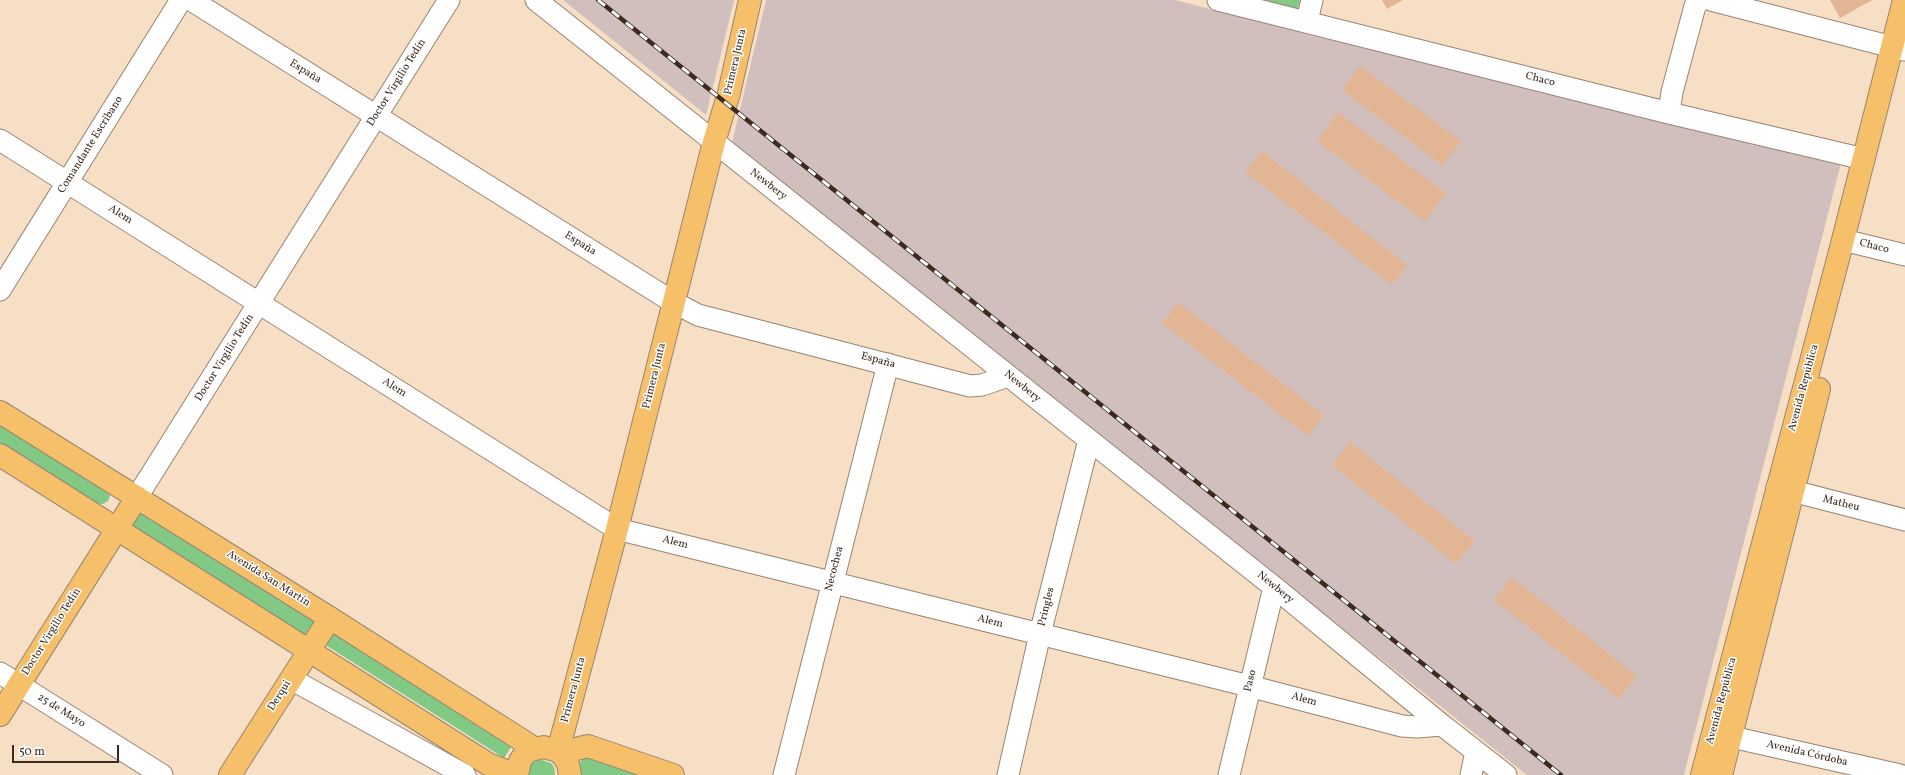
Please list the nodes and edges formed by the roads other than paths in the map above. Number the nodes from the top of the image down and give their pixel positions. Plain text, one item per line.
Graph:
1 (181, 0) edge
2 (191, 0) edge
3 (449, 0) edge
4 (536, 0) edge
5 (750, 0) edge
6 (1218, 0) edge
7 (1312, 0) edge
8 (1700, 0) edge
9 (1711, 0) edge
10 (1904, 0) edge
11 (1307, 21) junction
12 (1900, 47) edge
13 (1669, 113) junction
14 (376, 117) junction
15 (0, 140) edge
16 (714, 142) junction
17 (1864, 159) junction
18 (67, 182) junction
19 (1850, 241) junction
20 (1905, 255) edge
21 (0, 290) edge
22 (673, 302) junction
23 (259, 303) junction
24 (888, 364) junction
25 (1008, 376) junction
26 (0, 412) edge
27 (1089, 440) junction
28 (0, 455) edge
29 (1784, 489) junction
30 (137, 497) junction
31 (1905, 520) edge
32 (117, 528) junction
33 (617, 529) junction
34 (832, 582) junction
35 (1274, 587) junction
36 (330, 618) junction
37 (1040, 634) junction
38 (310, 650) junction
39 (0, 672) edge
40 (291, 679) junction
41 (19, 685) junction
42 (1249, 686) junction
43 (0, 715) edge
44 (1442, 725) junction
45 (1723, 734) junction
46 (534, 748) junction
47 (559, 752) junction
48 (1476, 752) junction
49 (162, 775) edge
50 (230, 775) edge
51 (465, 775) edge
52 (516, 775) edge
53 (570, 775) edge
54 (673, 775) edge
55 (784, 775) edge
56 (1008, 775) edge
57 (1229, 775) edge
58 (1471, 775) edge
59 (1506, 775) edge
60 (1702, 775) edge
61 (1720, 775) edge
62 (1900, 775) edge

1 - 18 street, Comandante Escribano
2 - 14 street, España
3 - 14 street, Doctor Virgilio Tedín
4 - 16 street, Newbery
5 - 16 main road, Primera Junta
6 - 11 street, Chaco
7 - 11 street
8 - 13 street
9 - 12 street
10 - 12 main road, Avenida República
11 - 13 street, Chaco
12 - 17 main road, Avenida República
12 - 19 main road, Avenida República
13 - 17 street, Chaco
14 - 22 street, España
14 - 23 street, Doctor Virgilio Tedín
15 - 18 street, Alem
16 - 22 main road, Primera Junta
16 - 25 street, Newbery
17 - 19 main road, Avenida República
18 - 21 street, Comandante Escribano
18 - 23 street, Alem
19 - 20 street, Chaco
19 - 29 main road, Avenida República
22 - 24 street, España
22 - 33 main road, Primera Junta
23 - 30 street, Doctor Virgilio Tedín
23 - 33 street, Alem
24 - 25 street, España
24 - 34 street, Necochea
25 - 27 street, Newbery
26 - 30 main road, Avenida San Martín
27 - 35 street, Newbery
27 - 37 street, Pringles
28 - 32 main road
29 - 31 street, Matheu
29 - 45 main road, Avenida República
30 - 32 main road, Doctor Virgilio Tedín
30 - 36 main road, Avenida San Martín
32 - 38 main road
32 - 41 main road, Doctor Virgilio Tedín
33 - 34 street, Alem
33 - 47 main road, Primera Junta
34 - 37 street, Alem
34 - 55 street, Necochea
35 - 42 street, Paso
35 - 44 street, Newbery
36 - 38 main road, Derqui
36 - 46 main road, Avenida San Martín
37 - 42 street, Alem
37 - 56 street, Pringles
38 - 40 main road, Derqui
38 - 52 main road
39 - 41 street, 25 de Mayo
40 - 50 main road, Derqui
40 - 51 street
41 - 43 main road, Doctor Virgilio Tedín
41 - 49 street, 25 de Mayo
42 - 44 street, Alem
42 - 57 street, Paso
44 - 48 street, Newbery
45 - 60 main road, Avenida República
45 - 61 main road, Avenida República
45 - 62 street, Avenida Córdoba
46 - 47 main road
46 - 52 main road
47 - 53 main road
47 - 54 main road
48 - 58 street
48 - 59 street, Newbery

